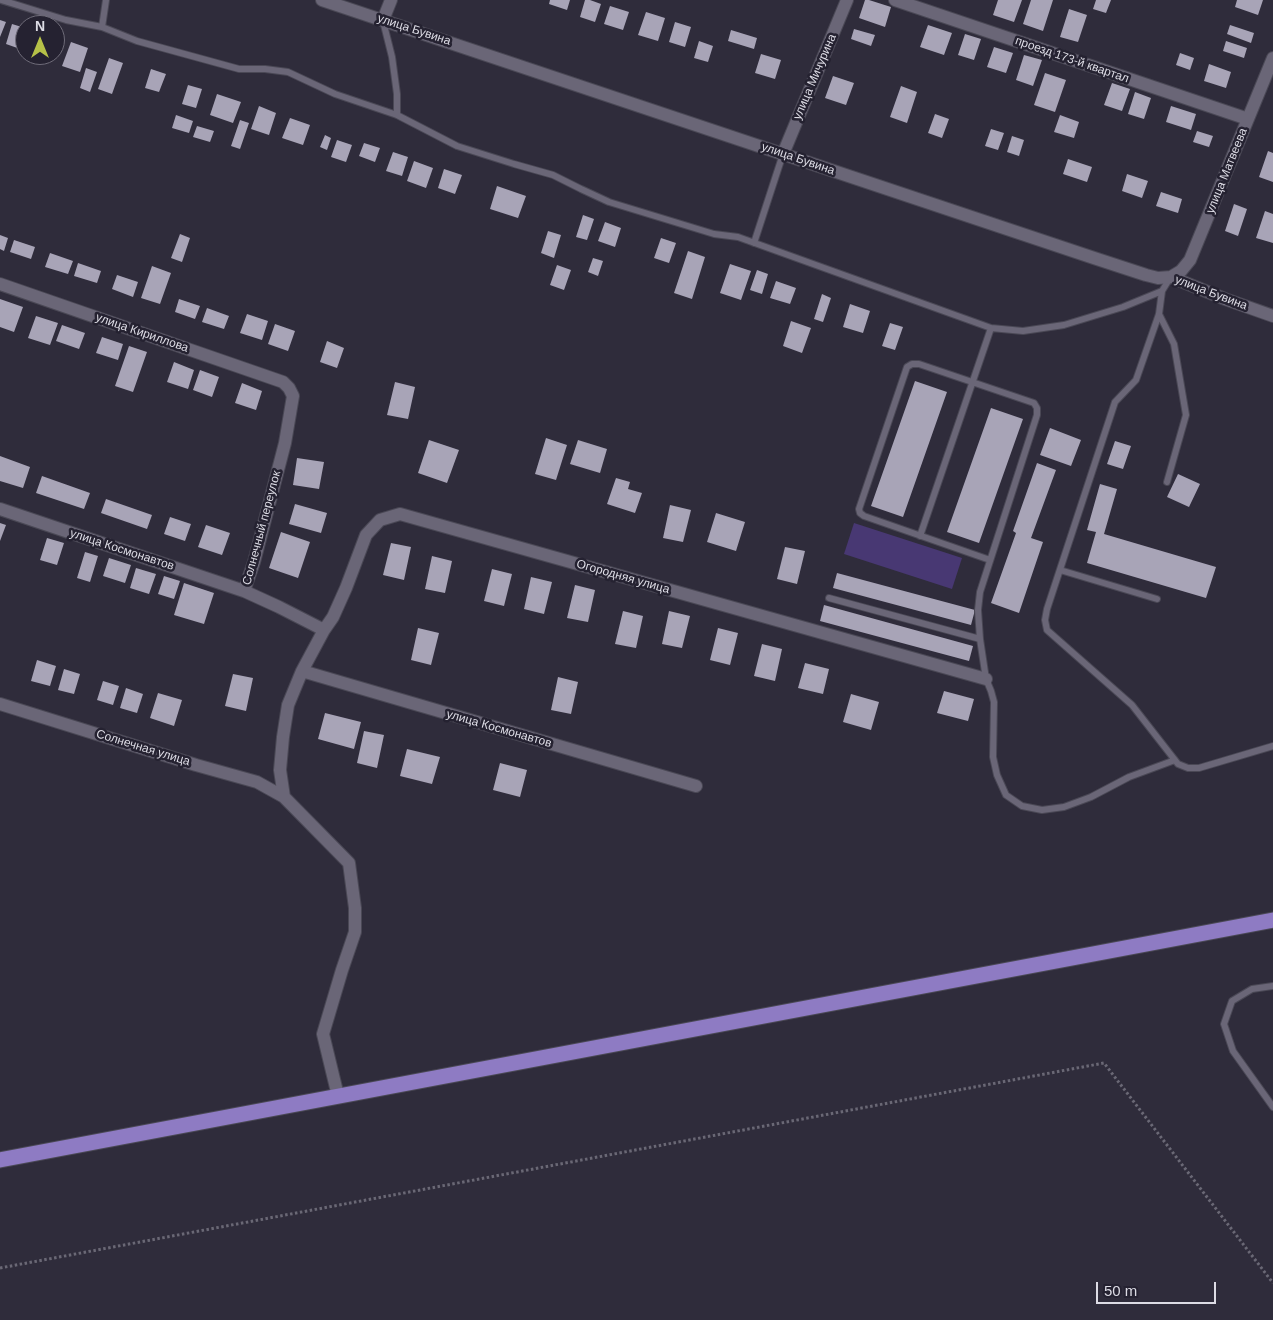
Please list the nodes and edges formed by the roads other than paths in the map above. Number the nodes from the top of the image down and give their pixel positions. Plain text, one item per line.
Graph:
1 (1, 0) edge
2 (106, 0) edge
3 (322, 0) edge
4 (391, 0) edge
5 (847, 0) edge
6 (895, 0) edge
7 (383, 20) junction
8 (102, 27) junction
9 (1273, 58) edge
10 (397, 116) junction
11 (1248, 119) junction
12 (783, 154) junction
13 (754, 243) junction
14 (1171, 277) junction
15 (0, 284) edge
16 (1162, 292) junction
17 (1159, 314) junction
18 (1273, 316) edge
19 (991, 328) junction
20 (283, 382) joint
21 (972, 382) junction
22 (1167, 482) dead end
23 (0, 509) edge
24 (920, 536) junction
25 (990, 560) junction
26 (1060, 570) junction
27 (244, 591) junction
28 (829, 598) dead end
29 (1157, 599) dead end
30 (324, 630) junction
31 (980, 640) junction
32 (302, 671) junction
33 (986, 679) junction
34 (0, 704) edge
35 (1273, 746) edge
36 (1175, 760) junction
37 (696, 786) dead end
38 (284, 797) junction
39 (1273, 920) edge
40 (1273, 986) edge
41 (338, 1096) junction
42 (1273, 1107) edge
43 (0, 1160) edge

1 - 8 lane
2 - 8 lane
3 - 7 street, улица Бувина
4 - 7 street
5 - 12 street, улица Мичурина
6 - 11 street, проезд 173-й квартал
7 - 10 lane
7 - 12 street, улица Бувина
8 - 10 lane
9 - 11 street, улица Матвеева
10 - 13 lane
11 - 14 street, улица Матвеева
12 - 13 lane
12 - 14 street, улица Бувина
13 - 19 lane
14 - 16 lane
14 - 18 street, улица Бувина
15 - 20 street, улица Кириллова
16 - 17 lane
16 - 19 lane
17 - 22 lane
17 - 26 lane
19 - 21 lane
20 - 27 street, Солнечный переулок
21 - 24 lane
21 - 24 lane
21 - 25 lane
23 - 27 street, улица Космонавтов
24 - 25 lane
25 - 31 lane
26 - 29 lane
26 - 36 lane
27 - 30 street, Солнечный переулок
28 - 31 lane
30 - 32 street
30 - 33 street, Огородняя улица
31 - 33 lane
32 - 37 street, улица Космонавтов
32 - 38 street
33 - 36 lane
34 - 38 street, Солнечная улица
35 - 36 lane
38 - 41 street
39 - 41 main road
40 - 42 lane
41 - 43 main road

